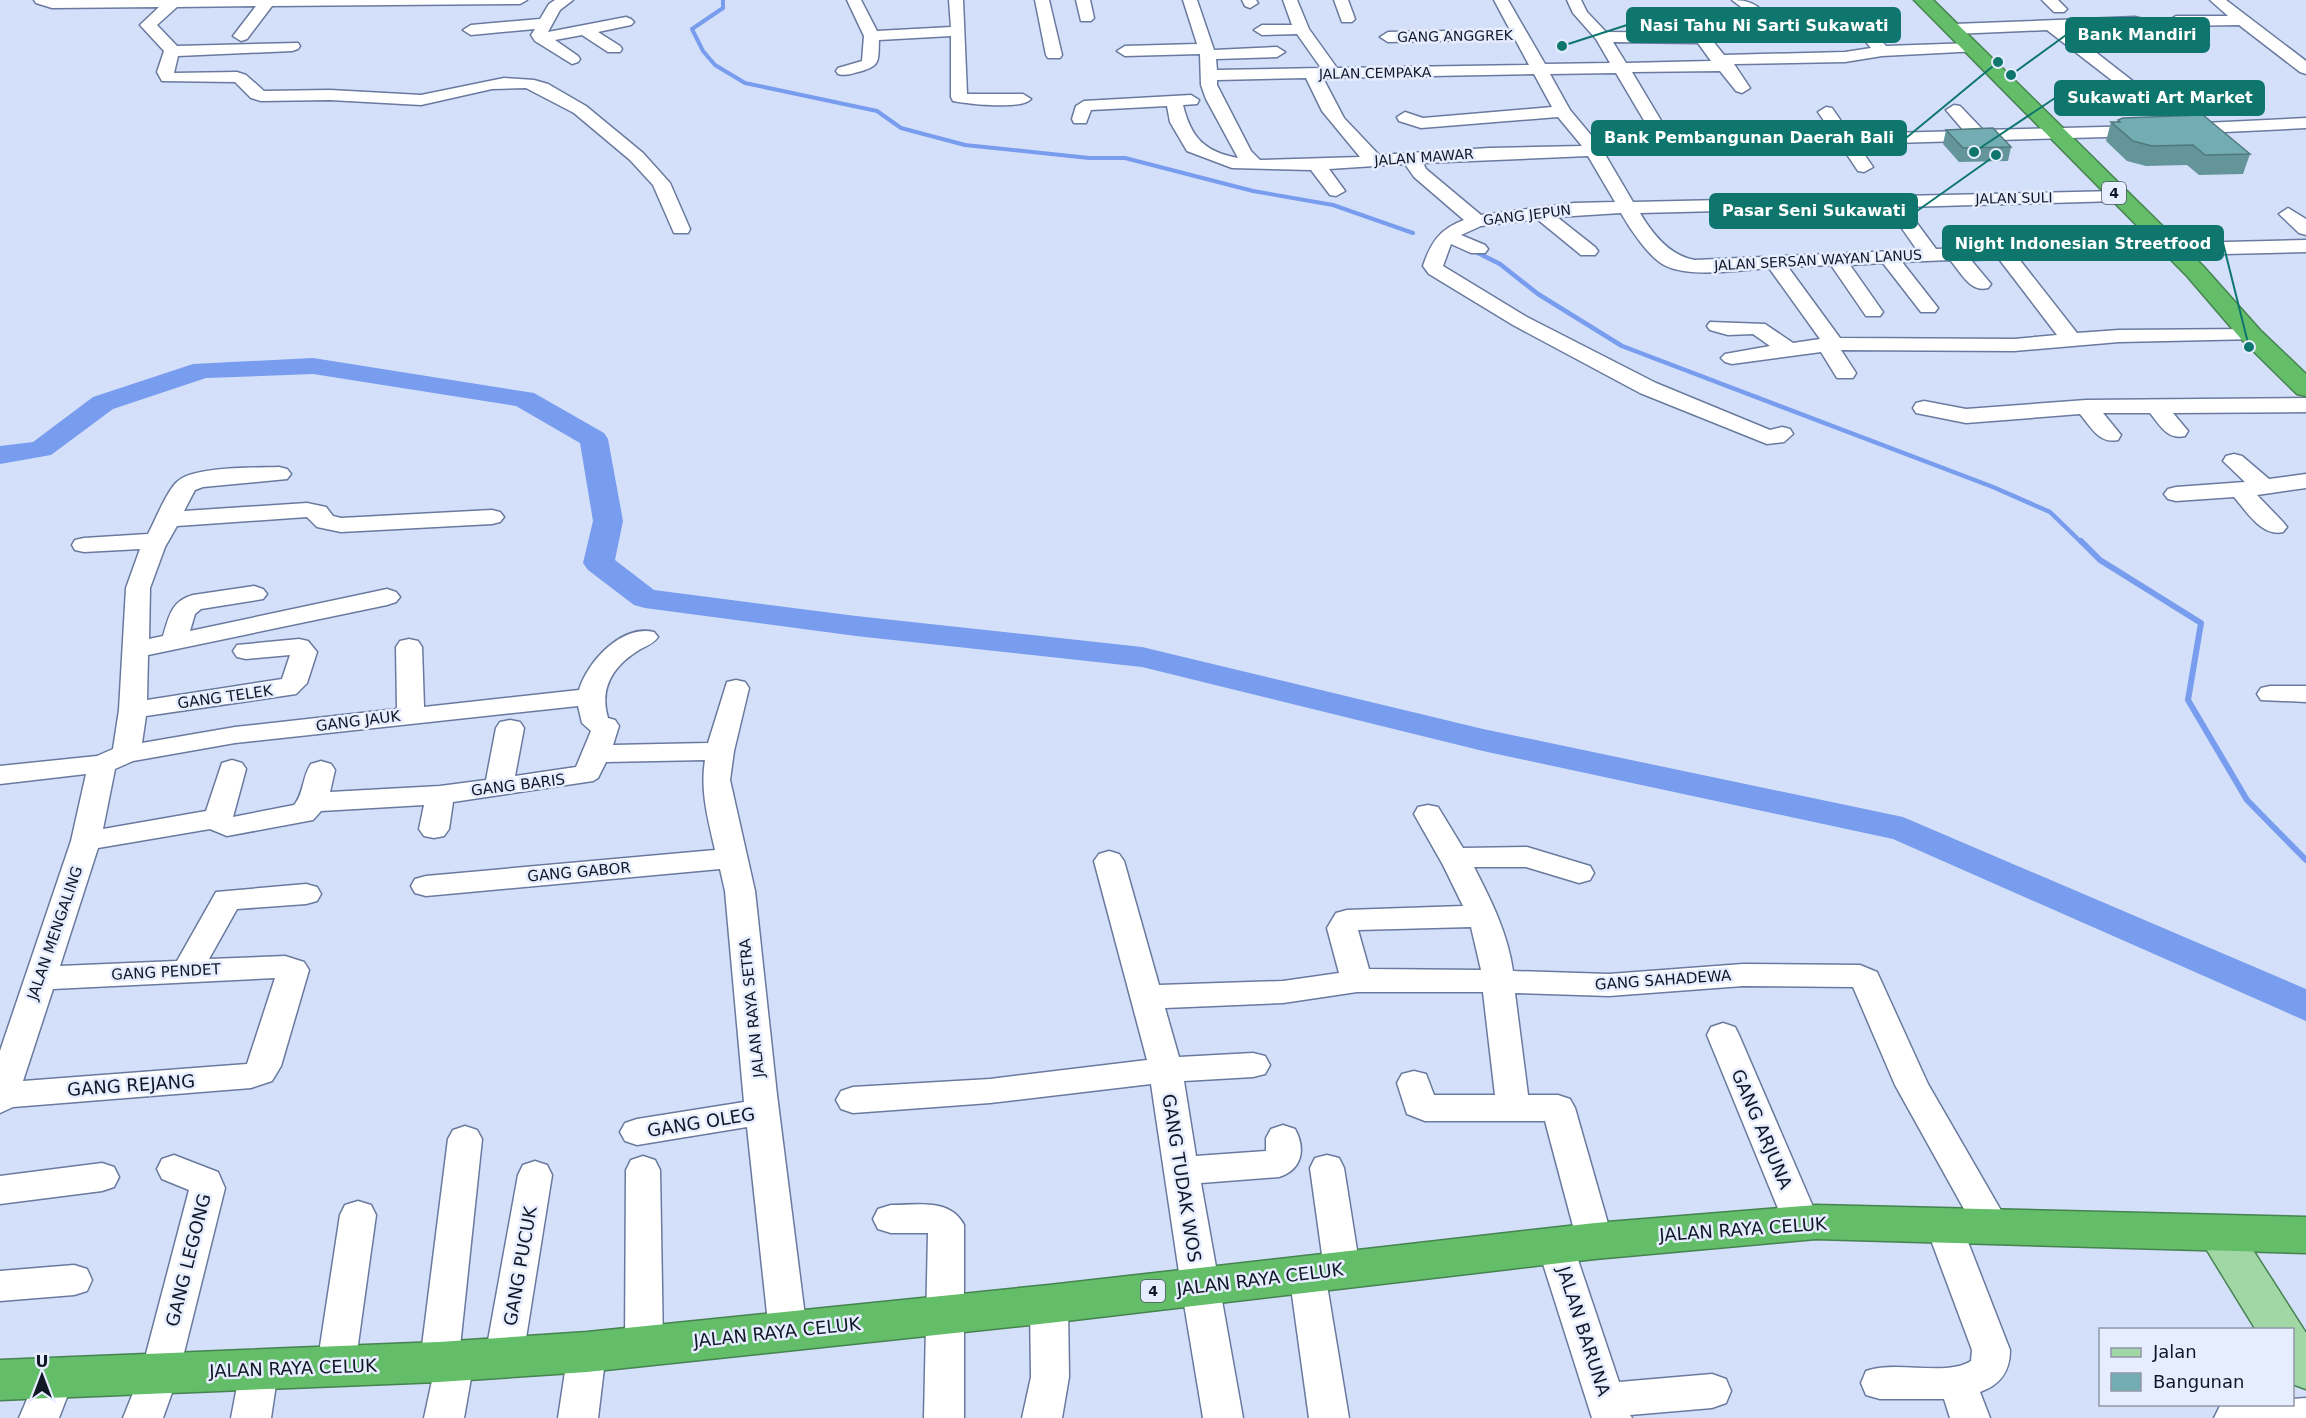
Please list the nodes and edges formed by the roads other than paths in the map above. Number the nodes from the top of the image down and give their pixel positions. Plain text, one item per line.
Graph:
1 (41, 0) edge
2 (520, 0) edge
3 (566, 0) edge
4 (854, 0) edge
5 (956, 0) edge
6 (1042, 0) edge
7 (1083, 0) edge
8 (1190, 0) edge
9 (1290, 0) edge
10 (1341, 0) edge
11 (1501, 0) edge
12 (1574, 0) edge
13 (1739, 0) edge
14 (1923, 0) edge
15 (2217, 0) edge
16 (315, 1) edge
17 (363, 1) edge
18 (406, 1) edge
19 (174, 2) edge
20 (267, 2) junction
21 (380, 2) junction
22 (436, 2) junction
23 (1488, 17) dead end
24 (1511, 17) junction
25 (1086, 18) dead end
26 (370, 19) dead end
27 (1347, 19) dead end
28 (2242, 20) junction
29 (422, 21) dead end
30 (1826, 21) dead end
31 (2176, 21) dead end
32 (626, 22) dead end
33 (1767, 26) dead end
34 (2052, 26) junction
35 (2158, 27) dead end
36 (1954, 28) junction
37 (1301, 29) junction
38 (471, 30) dead end
39 (585, 30) junction
40 (1262, 30) dead end
41 (543, 31) junction
42 (959, 31) junction
43 (1522, 34) junction
44 (241, 36) dead end
45 (872, 36) junction
46 (1602, 37) junction
47 (1388, 38) dead end
48 (1777, 45) dead end
49 (292, 46) dead end
50 (1973, 48) junction
51 (614, 49) dead end
52 (173, 51) junction
53 (1125, 51) dead end
54 (1882, 51) junction
55 (1207, 52) junction
56 (1277, 52) dead end
57 (1054, 55) dead end
58 (1787, 58) junction
59 (572, 59) dead end
60 (1722, 63) junction
61 (1620, 67) junction
62 (2306, 69) edge
63 (1542, 70) junction
64 (844, 71) dead end
65 (1313, 74) junction
66 (1333, 74) junction
67 (1209, 75) junction
68 (1742, 88) dead end
69 (2133, 89) dead end
70 (1023, 99) dead end
71 (1214, 99) junction
72 (1174, 101) junction
73 (2230, 107) dead end
74 (1954, 110) dead end
75 (1563, 112) junction
76 (1826, 112) dead end
77 (1405, 117) dead end
78 (1080, 119) dead end
79 (1769, 124) dead end
80 (2306, 124) edge
81 (2255, 126) junction
82 (2056, 134) junction
83 (1980, 137) junction
84 (1844, 140) junction
85 (1784, 142) junction
86 (1720, 144) junction
87 (1668, 145) junction
88 (1592, 149) junction
89 (1413, 159) junction
90 (1382, 160) junction
91 (1733, 162) dead end
92 (1255, 165) junction
93 (1316, 165) junction
94 (1864, 167) dead end
95 (1405, 183) dead end
96 (1336, 191) dead end
97 (2116, 196) junction
98 (1892, 201) junction
99 (1624, 206) junction
100 (1541, 213) junction
101 (2288, 214) dead end
102 (1477, 221) junction
103 (681, 229) dead end
104 (2306, 230) edge
105 (1440, 246) junction
106 (2297, 247) edge
107 (1478, 249) dead end
108 (1588, 251) dead end
109 (2174, 251) junction
110 (1930, 255) junction
111 (2006, 255) junction
112 (1957, 256) junction
113 (1889, 258) junction
114 (1836, 259) junction
115 (1774, 262) junction
116 (2306, 263) edge
117 (1980, 284) dead end
118 (1928, 308) dead end
119 (1873, 312) dead end
120 (1717, 326) dead end
121 (2251, 335) junction
122 (2070, 338) junction
123 (1830, 344) junction
124 (1789, 350) junction
125 (1732, 358) dead end
126 (1845, 373) dead end
127 (2306, 388) edge
128 (2306, 405) edge
129 (2156, 406) junction
130 (2086, 407) junction
131 (1924, 408) dead end
132 (2177, 430) dead end
133 (1782, 434) dead end
134 (2110, 435) dead end
135 (2234, 461) dead end
136 (279, 474) dead end
137 (2306, 481) edge
138 (2265, 487) junction
139 (2240, 490) junction
140 (2176, 494) dead end
141 (492, 517) dead end
142 (168, 519) junction
143 (2276, 527) dead end
144 (156, 541) junction
145 (84, 545) dead end
146 (254, 594) dead end
147 (387, 597) dead end
148 (645, 637) dead end
149 (175, 640) junction
150 (409, 647) dead end
151 (135, 650) junction
152 (246, 651) dead end
153 (736, 688) dead end
154 (2270, 694) dead end
155 (2306, 694) edge
156 (591, 697) junction
157 (133, 710) junction
158 (411, 714) junction
159 (510, 728) dead end
160 (720, 751) junction
161 (595, 754) junction
162 (114, 759) junction
163 (232, 769) dead end
164 (321, 770) dead end
165 (0, 775) edge
166 (499, 788) junction
167 (440, 795) junction
168 (313, 802) junction
169 (1428, 814) dead end
170 (218, 818) junction
171 (434, 829) dead end
172 (86, 841) junction
173 (733, 858) junction
174 (1456, 858) junction
175 (1109, 861) dead end
176 (1579, 873) dead end
177 (426, 886) dead end
178 (306, 894) dead end
179 (1482, 916) junction
180 (188, 970) junction
181 (40, 978) junction
182 (1357, 981) junction
183 (1496, 982) junction
184 (1148, 997) junction
185 (1723, 1035) dead end
186 (1253, 1065) dead end
187 (1166, 1070) junction
188 (260, 1072) joint
189 (1414, 1083) dead end
190 (1, 1097) edge
191 (853, 1100) dead end
192 (1513, 1107) junction
193 (764, 1111) junction
194 (637, 1132) dead end
195 (1283, 1138) dead end
196 (465, 1139) dead end
197 (1327, 1168) dead end
198 (174, 1169) dead end
199 (643, 1170) dead end
200 (1181, 1171) junction
201 (535, 1175) dead end
202 (102, 1177) dead end
203 (0, 1190) edge
204 (358, 1215) dead end
205 (891, 1219) dead end
206 (1802, 1223) junction
207 (1943, 1224) junction
208 (1992, 1226) junction
209 (2219, 1234) junction
210 (2306, 1235) edge
211 (1575, 1243) junction
212 (1324, 1271) junction
213 (74, 1280) dead end
214 (0, 1286) edge
215 (1199, 1286) junction
216 (1049, 1304) junction
217 (947, 1313) junction
218 (2281, 1328) edge
219 (788, 1332) junction
220 (644, 1346) junction
221 (586, 1352) junction
222 (504, 1357) junction
223 (447, 1361) junction
224 (336, 1366) junction
225 (259, 1371) junction
226 (160, 1373) junction
227 (56, 1376) junction
228 (0, 1380) edge
229 (1957, 1381) junction
230 (1880, 1383) dead end
231 (1712, 1391) dead end
232 (1609, 1409) edge
233 (2306, 1414) edge
234 (39, 1418) edge
235 (143, 1418) edge
236 (251, 1418) edge
237 (444, 1418) edge
238 (578, 1418) edge
239 (944, 1418) edge
240 (1042, 1418) edge
241 (1223, 1418) edge
242 (1329, 1418) edge
243 (1970, 1418) edge
244 (2234, 1418) edge

1 - 19 street
2 - 22 street
3 - 41 street
4 - 45 street
5 - 42 street
6 - 57 street
7 - 25 street
8 - 55 street
9 - 37 street
10 - 27 street
11 - 24 street, JALAN SERSAN WAYAN LANUS
12 - 46 street
13 - 33 street
14 - 36 highway, 4
15 - 28 street
16 - 17 street
16 - 20 street
17 - 21 street
18 - 21 street
18 - 22 street
19 - 20 street
19 - 52 street
20 - 44 street
21 - 26 street
22 - 29 street
23 - 24 street
24 - 43 street, JALAN SERSAN WAYAN LANUS
28 - 31 street
28 - 62 street
30 - 54 street
32 - 39 street
34 - 35 street
34 - 36 street
34 - 69 street
36 - 50 highway, 4
37 - 40 street
37 - 66 street
38 - 41 street
39 - 41 street
39 - 51 street
41 - 59 street
42 - 45 street
42 - 70 street
43 - 47 street, GANG ANGGREK
43 - 63 street, JALAN SERSAN WAYAN LANUS
45 - 64 street
46 - 60 street
46 - 61 street
48 - 58 street
49 - 52 street
50 - 54 street, JALAN CEMPAKA
50 - 82 highway, 4
52 - 103 street
53 - 55 street
54 - 58 street, JALAN CEMPAKA
55 - 56 street
55 - 67 street
58 - 60 street, JALAN CEMPAKA
60 - 61 street, JALAN CEMPAKA
60 - 68 street
61 - 63 street, JALAN CEMPAKA
61 - 87 street
63 - 66 street, JALAN CEMPAKA
63 - 75 street, JALAN SERSAN WAYAN LANUS
65 - 66 street, JALAN CEMPAKA
65 - 67 street, JALAN CEMPAKA
65 - 90 street
67 - 71 street
71 - 72 street
71 - 92 street
72 - 78 street
72 - 92 street, JALAN MAWAR
73 - 81 street
74 - 83 street
75 - 77 street
75 - 88 street, JALAN SERSAN WAYAN LANUS
76 - 84 street
79 - 85 street
80 - 81 street, JALAN MAWAR
81 - 82 street, JALAN MAWAR
82 - 83 street, JALAN MAWAR
82 - 97 highway, 4
83 - 84 street, JALAN MAWAR
84 - 85 street, JALAN MAWAR
84 - 94 street
85 - 86 street, JALAN MAWAR
86 - 87 street, JALAN MAWAR
86 - 91 street
87 - 88 street, JALAN MAWAR
88 - 89 street, JALAN MAWAR
88 - 99 street, JALAN SERSAN WAYAN LANUS
89 - 90 street, JALAN MAWAR
89 - 102 street
90 - 93 street, JALAN MAWAR
90 - 95 street
92 - 93 street, JALAN MAWAR
93 - 96 street
97 - 98 street, JALAN SULI
97 - 109 highway, 4
98 - 99 street, JALAN SULI
98 - 110 street
99 - 100 street, GANG JEPUN
99 - 115 street, JALAN SERSAN WAYAN LANUS
100 - 102 street, GANG JEPUN
100 - 108 street
101 - 104 street
102 - 105 street, GANG JEPUN
105 - 107 street
105 - 133 street
106 - 109 street, JALAN SERSAN WAYAN LANUS
106 - 116 street
109 - 111 street, JALAN SERSAN WAYAN LANUS
109 - 121 highway, 4
110 - 112 street, JALAN SERSAN WAYAN LANUS
110 - 113 street, JALAN SERSAN WAYAN LANUS
111 - 112 street, JALAN SERSAN WAYAN LANUS
111 - 122 street
112 - 117 street
113 - 114 street, JALAN SERSAN WAYAN LANUS
113 - 118 street
114 - 115 street, JALAN SERSAN WAYAN LANUS
114 - 119 street
115 - 123 street
120 - 124 street
121 - 122 street
121 - 127 highway, 4
122 - 123 street
123 - 124 street
123 - 126 street
124 - 125 street
128 - 129 street
129 - 130 street
129 - 132 street
130 - 131 street
130 - 134 street
135 - 138 street
136 - 142 street, JALAN MENGALING
137 - 138 street
138 - 139 street
139 - 140 street
139 - 143 street
141 - 142 street
142 - 144 street, JALAN MENGALING
144 - 145 street
144 - 151 street, JALAN MENGALING
146 - 149 street
147 - 149 street
148 - 156 street
149 - 151 street
150 - 158 street
151 - 157 street, JALAN MENGALING
152 - 157 street, GANG TELEK
153 - 160 street, JALAN RAYA SETRA
154 - 155 street
156 - 158 street, GANG JAUK
156 - 161 street, GANG BARIS
157 - 162 street, JALAN MENGALING
158 - 162 street, GANG JAUK
159 - 166 street
160 - 161 street
160 - 173 street, JALAN RAYA SETRA
161 - 166 street, GANG BARIS
162 - 165 street, GANG JAUK
162 - 172 street, JALAN MENGALING
163 - 170 street
164 - 168 street
166 - 167 street, GANG BARIS
167 - 168 street, GANG BARIS
167 - 171 street
168 - 170 street, GANG BARIS
169 - 174 street
170 - 172 street, GANG BARIS
172 - 181 street, JALAN MENGALING
173 - 177 street, GANG GABOR
173 - 193 street, JALAN RAYA SETRA
174 - 176 street
174 - 179 street
175 - 184 street, GANG TUDAK WOS
178 - 180 street
179 - 182 street
179 - 183 street
180 - 181 street, GANG PENDET
180 - 188 street, GANG PENDET
181 - 190 street, JALAN MENGALING
182 - 183 street, GANG SAHADEWA
182 - 184 street, GANG SAHADEWA
183 - 192 street
183 - 208 street, GANG SAHADEWA
184 - 187 street, GANG TUDAK WOS
185 - 206 street, GANG ARJUNA
186 - 187 street
187 - 191 street
187 - 200 street, GANG TUDAK WOS
188 - 190 street, GANG REJANG
189 - 192 street
192 - 211 street, JALAN BARUNA
193 - 194 street, GANG OLEG
193 - 219 street, JALAN RAYA SETRA
195 - 200 street
196 - 223 street
197 - 212 street
198 - 226 street, GANG LEGONG
199 - 220 street
200 - 215 street, GANG TUDAK WOS
201 - 222 street, GANG PUCUK
202 - 203 street
204 - 224 street
205 - 217 street
206 - 207 highway, JALAN RAYA CELUK / 4
206 - 211 highway, JALAN RAYA CELUK / 4
207 - 208 highway, JALAN RAYA CELUK / 4
207 - 229 street
208 - 209 highway, JALAN RAYA CELUK / 4
209 - 210 highway, JALAN RAYA CELUK / 4
209 - 218 main road
211 - 212 highway, JALAN RAYA CELUK / 4
211 - 232 street, JALAN BARUNA
212 - 215 highway, JALAN RAYA CELUK / 4
212 - 242 street
213 - 214 street
215 - 216 highway, JALAN RAYA CELUK / 4
215 - 241 street, GANG TUDAK WOS
216 - 217 highway, JALAN RAYA CELUK / 4
216 - 240 street
217 - 219 highway, JALAN RAYA CELUK / 4
217 - 239 street
219 - 220 highway, JALAN RAYA CELUK / 4
220 - 221 highway, JALAN RAYA CELUK / 4
221 - 222 highway, JALAN RAYA CELUK / 4
221 - 238 street
222 - 223 highway, JALAN RAYA CELUK / 4
223 - 224 highway, JALAN RAYA CELUK / 4
223 - 237 street
224 - 225 highway, JALAN RAYA CELUK / 4
225 - 226 highway, JALAN RAYA CELUK / 4
225 - 236 street
226 - 227 highway, JALAN RAYA CELUK / 4
226 - 235 street, GANG LEGONG
227 - 228 highway, JALAN RAYA CELUK / 4
227 - 234 street
229 - 230 street
229 - 243 street
231 - 232 street
233 - 244 street

